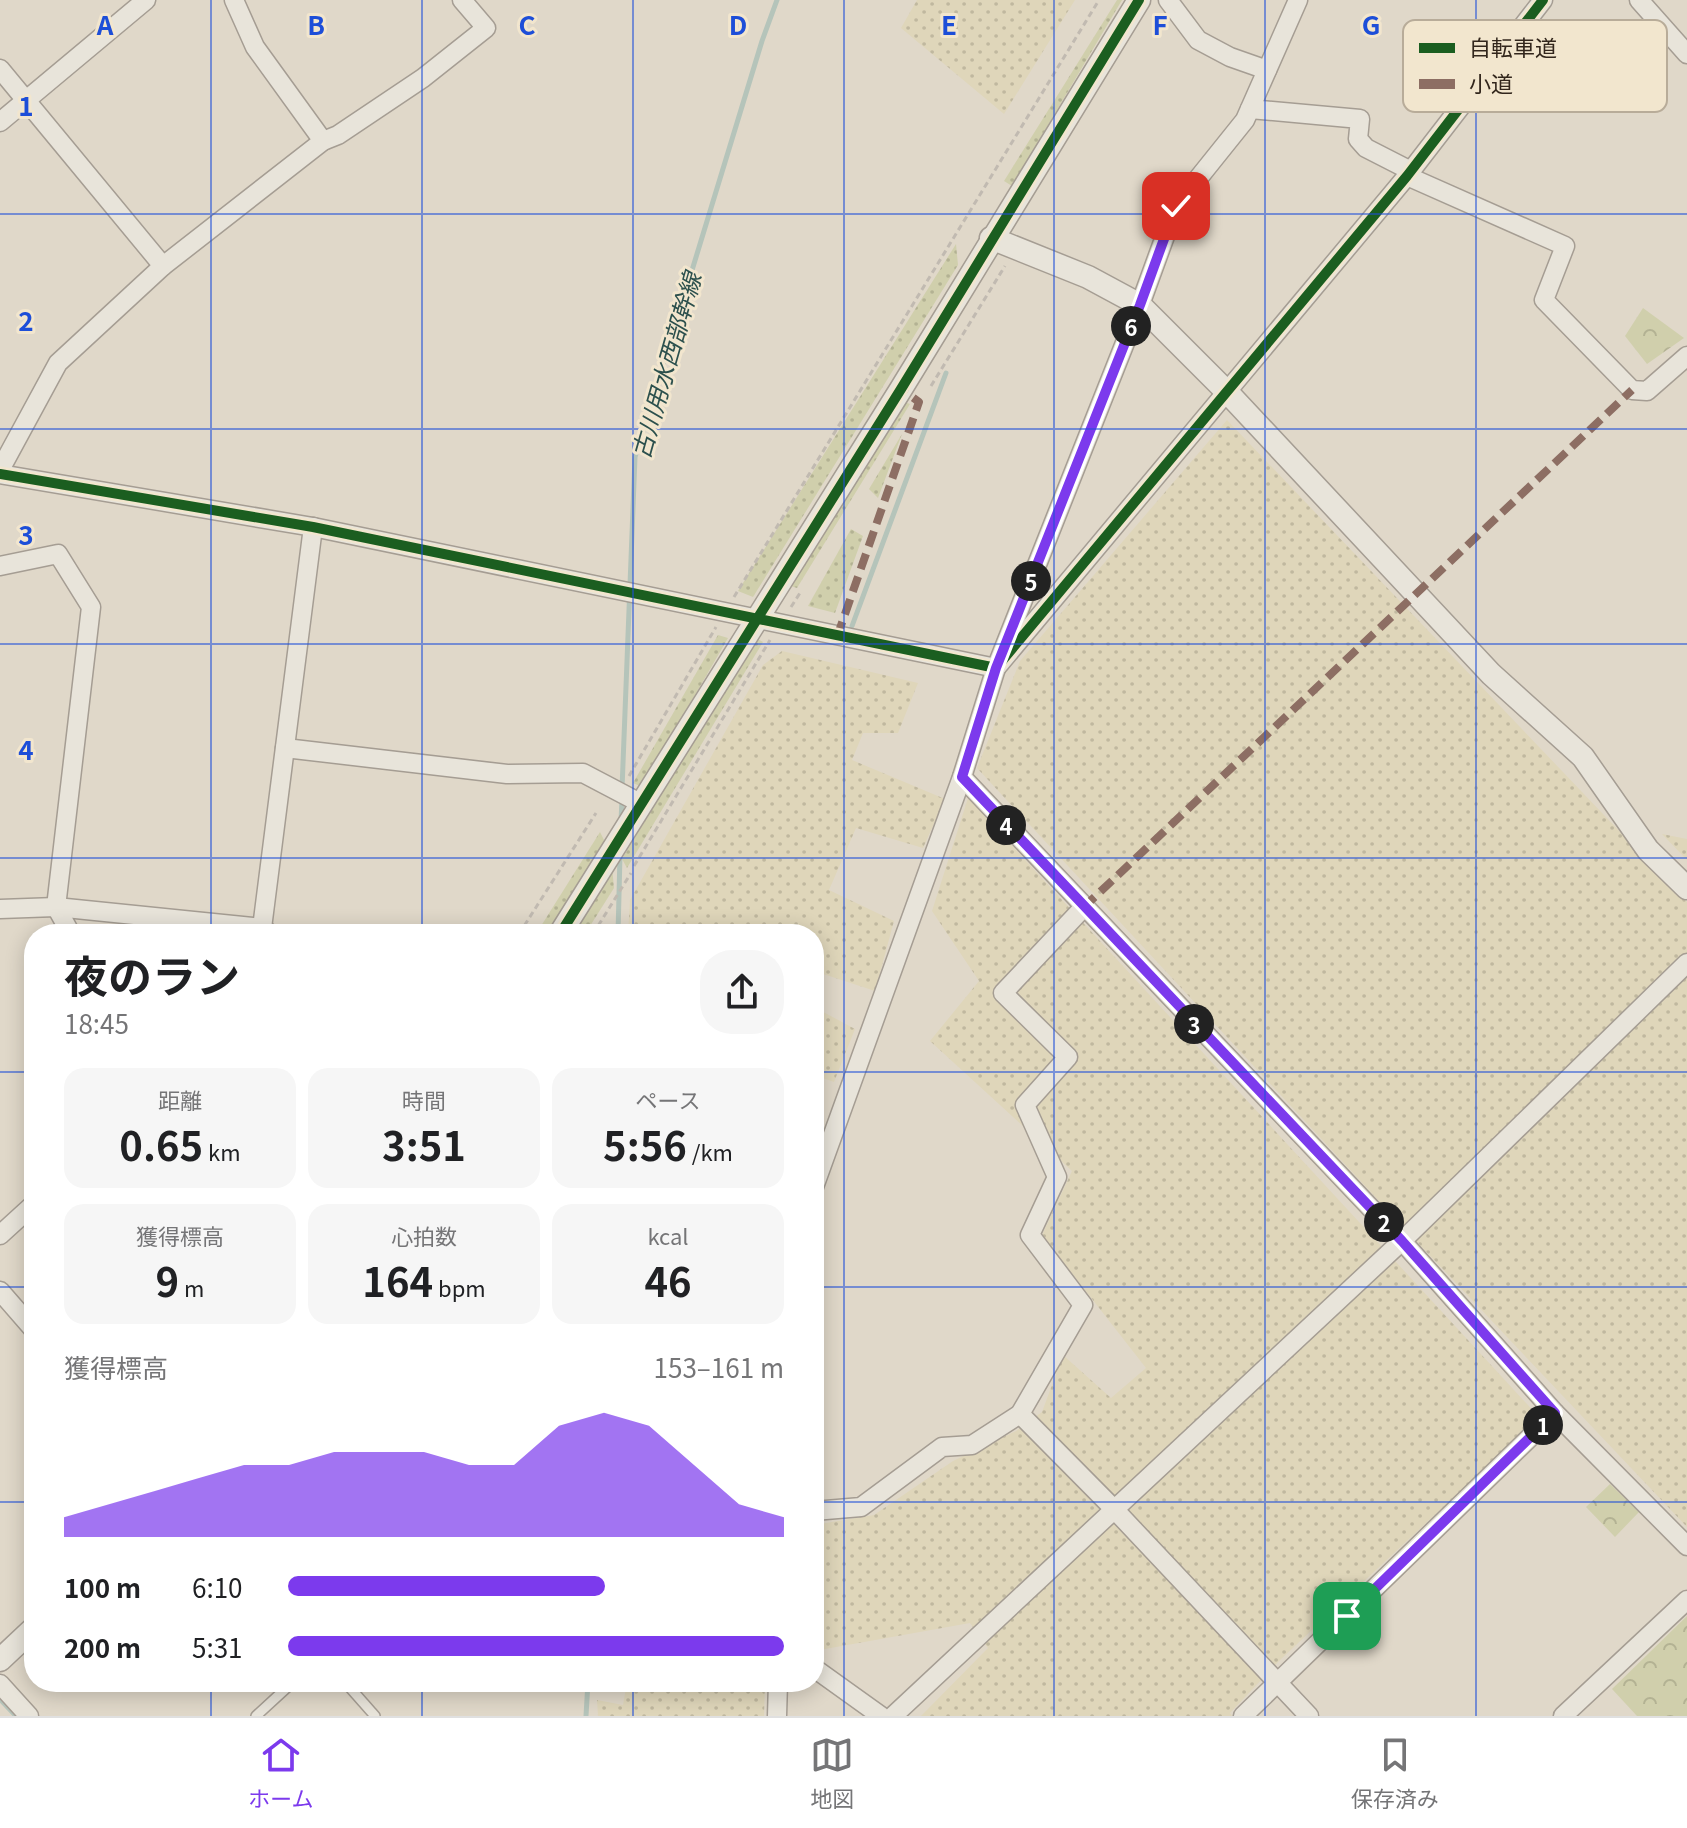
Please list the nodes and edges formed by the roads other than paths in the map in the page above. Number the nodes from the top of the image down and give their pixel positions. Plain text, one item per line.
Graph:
1 (146, 0) edge
2 (234, 0) edge
3 (462, 0) edge
4 (1139, 0) edge
5 (1168, 0) edge
6 (1298, 0) edge
7 (1543, 0) edge
8 (1639, 0) edge
9 (1528, 20) edge
10 (1657, 20) edge
11 (1667, 32) edge
12 (1687, 54) edge
13 (0, 69) edge
14 (1267, 70) junction
15 (26, 101) junction
16 (1250, 109) junction
17 (1456, 112) edge
18 (0, 122) edge
19 (323, 141) junction
20 (1409, 173) junction
21 (991, 238) junction
22 (163, 266) junction
23 (1140, 305) junction
24 (1687, 356) edge
25 (1228, 393) junction
26 (0, 472) edge
27 (313, 527) junction
28 (0, 566) edge
29 (758, 618) junction
30 (996, 668) junction
31 (285, 748) junction
32 (962, 777) junction
33 (642, 804) junction
34 (1687, 888) edge
35 (56, 907) junction
36 (1083, 908) junction
37 (0, 909) edge
38 (65, 924) edge
39 (205, 924) edge
40 (267, 924) edge
41 (566, 924) edge
42 (1687, 963) edge
43 (824, 1159) edge
44 (24, 1213) edge
45 (0, 1235) edge
46 (1402, 1241) junction
47 (0, 1291) edge
48 (24, 1319) edge
49 (1555, 1413) junction
50 (1020, 1414) junction
51 (1114, 1509) junction
52 (824, 1510) edge
53 (1687, 1546) edge
54 (1687, 1600) edge
55 (24, 1637) edge
56 (0, 1660) edge
57 (824, 1675) edge
58 (0, 1684) edge
59 (1277, 1684) junction
60 (282, 1692) edge
61 (354, 1692) edge
62 (778, 1692) edge
63 (29, 1716) edge
64 (256, 1716) edge
65 (375, 1716) edge
66 (777, 1716) edge
67 (881, 1716) edge
68 (893, 1716) edge
69 (1243, 1716) edge
70 (1309, 1716) edge
71 (1563, 1716) edge

1 - 15 street
2 - 19 street
3 - 19 street
4 - 21 street
5 - 14 street
6 - 14 street
7 - 9 street
8 - 10 street
11 - 12 street
13 - 15 street
14 - 16 street
15 - 18 street
15 - 22 street
16 - 20 street
16 - 23 street
17 - 20 street
19 - 22 street
20 - 24 street
20 - 25 street
21 - 23 street
21 - 29 street
22 - 26 street
23 - 25 street
23 - 30 street
25 - 30 street
25 - 34 street
26 - 27 street
27 - 29 street
27 - 31 street
28 - 35 street
29 - 30 street
29 - 33 street
30 - 32 street
31 - 33 street
31 - 40 street
32 - 36 street
32 - 43 street
33 - 41 street
35 - 37 street
35 - 38 street
35 - 39 street
36 - 46 street
36 - 50 street
42 - 46 street
44 - 45 street
46 - 49 street
46 - 51 street
47 - 48 street
49 - 53 street
49 - 59 street
50 - 51 street
50 - 52 street
51 - 59 street
51 - 68 street
54 - 71 street
55 - 56 street
57 - 67 street
58 - 63 street
59 - 69 street
59 - 70 street
60 - 64 lane
61 - 65 lane
62 - 66 street

